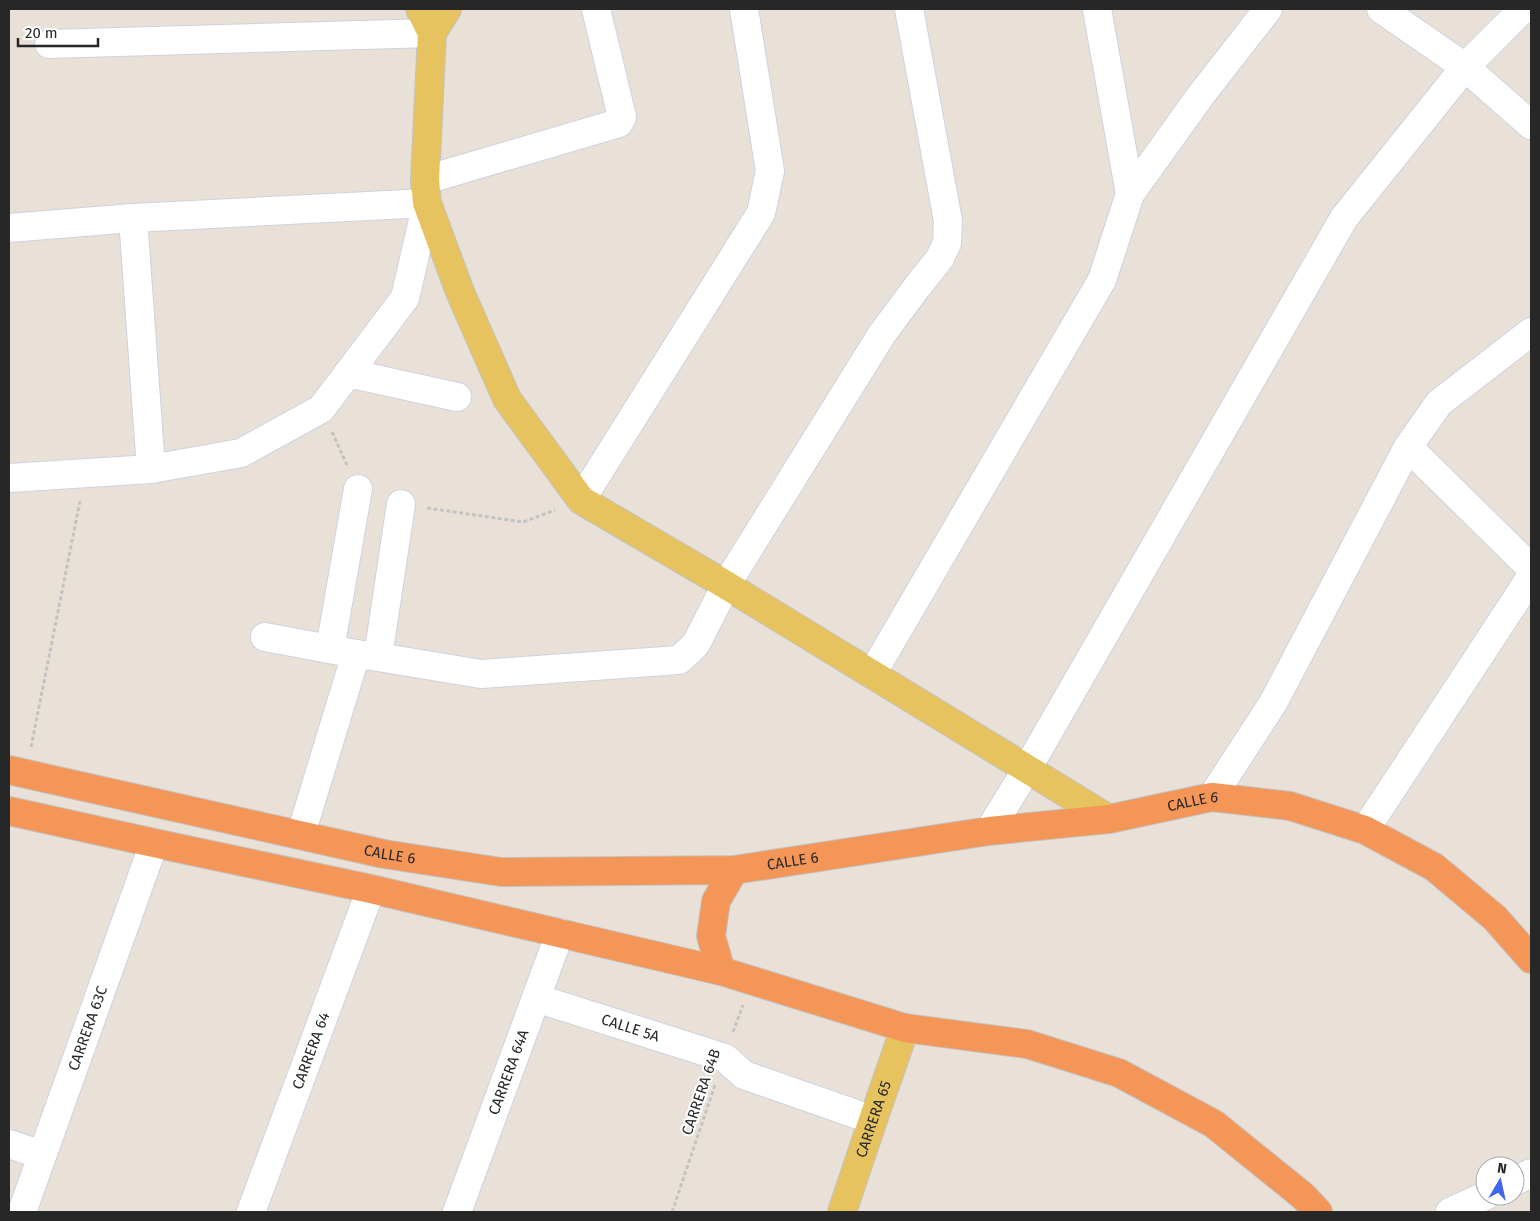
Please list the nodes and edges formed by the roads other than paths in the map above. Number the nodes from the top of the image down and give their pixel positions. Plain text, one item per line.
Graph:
1 (420, 9) edge
2 (447, 9) edge
3 (596, 9) edge
4 (744, 9) edge
5 (909, 9) edge
6 (1097, 9) edge
7 (1268, 9) edge
8 (1381, 9) edge
9 (1523, 9) edge
10 (432, 33) junction
11 (48, 44) dead end
12 (1465, 67) junction
13 (1531, 125) edge
14 (426, 191) junction
15 (1130, 194) junction
16 (133, 218) junction
17 (9, 228) edge
18 (1531, 332) edge
19 (348, 373) junction
20 (457, 397) dead end
21 (1408, 447) junction
22 (151, 469) junction
23 (9, 478) edge
24 (358, 489) road end
25 (581, 500) junction
26 (401, 504) road end
27 (1531, 568) edge
28 (1531, 577) edge
29 (726, 585) junction
30 (266, 636) dead end
31 (354, 653) junction
32 (872, 674) junction
33 (1027, 769) junction
34 (17, 772) edge
35 (1212, 797) junction
36 (9, 811) edge
37 (1109, 819) junction
38 (1365, 830) junction
39 (989, 832) junction
40 (301, 834) junction
41 (154, 843) junction
42 (734, 870) junction
43 (371, 889) junction
44 (560, 933) junction
45 (1531, 959) edge
46 (721, 971) junction
47 (536, 998) junction
48 (905, 1028) junction
49 (873, 1120) junction
50 (9, 1144) edge
51 (42, 1155) junction
52 (1475, 1201) edge
53 (22, 1212) edge
54 (251, 1212) edge
55 (456, 1212) edge
56 (842, 1212) edge
57 (1318, 1212) edge
58 (1450, 1212) edge

1 - 10 main road
2 - 10 main road
3 - 14 street
4 - 25 street
5 - 29 street
6 - 15 street
7 - 15 street
8 - 12 street
9 - 12 street
10 - 11 street
10 - 14 main road
12 - 13 street
12 - 33 street
14 - 16 street
14 - 19 street
14 - 25 main road
15 - 32 street
16 - 17 street
16 - 22 street
18 - 21 street
19 - 20 street
19 - 22 street
21 - 27 street
21 - 35 street
22 - 23 street
24 - 31 street
25 - 29 main road
26 - 31 street
28 - 38 street
29 - 31 street
29 - 32 main road
30 - 31 street
31 - 40 street
32 - 33 main road
33 - 37 main road
33 - 39 street
34 - 40 highway, CALLE 6
35 - 37 highway, CALLE 6
35 - 38 highway, CALLE 6
36 - 41 highway
37 - 39 highway, CALLE 6
38 - 45 highway, CALLE 6
39 - 42 highway, CALLE 6
40 - 42 highway, CALLE 6
41 - 43 highway
41 - 51 street, CARRERA 63C
42 - 46 highway
43 - 44 highway
43 - 54 street, CARRERA 64
44 - 46 highway
44 - 47 street, CARRERA 64A
46 - 48 highway
47 - 49 street, CALLE 5A
47 - 55 street, CARRERA 64A
48 - 49 main road, CARRERA 65
48 - 57 highway
49 - 56 main road, CARRERA 65
50 - 51 street
51 - 53 street, CARRERA 63C
52 - 58 street

